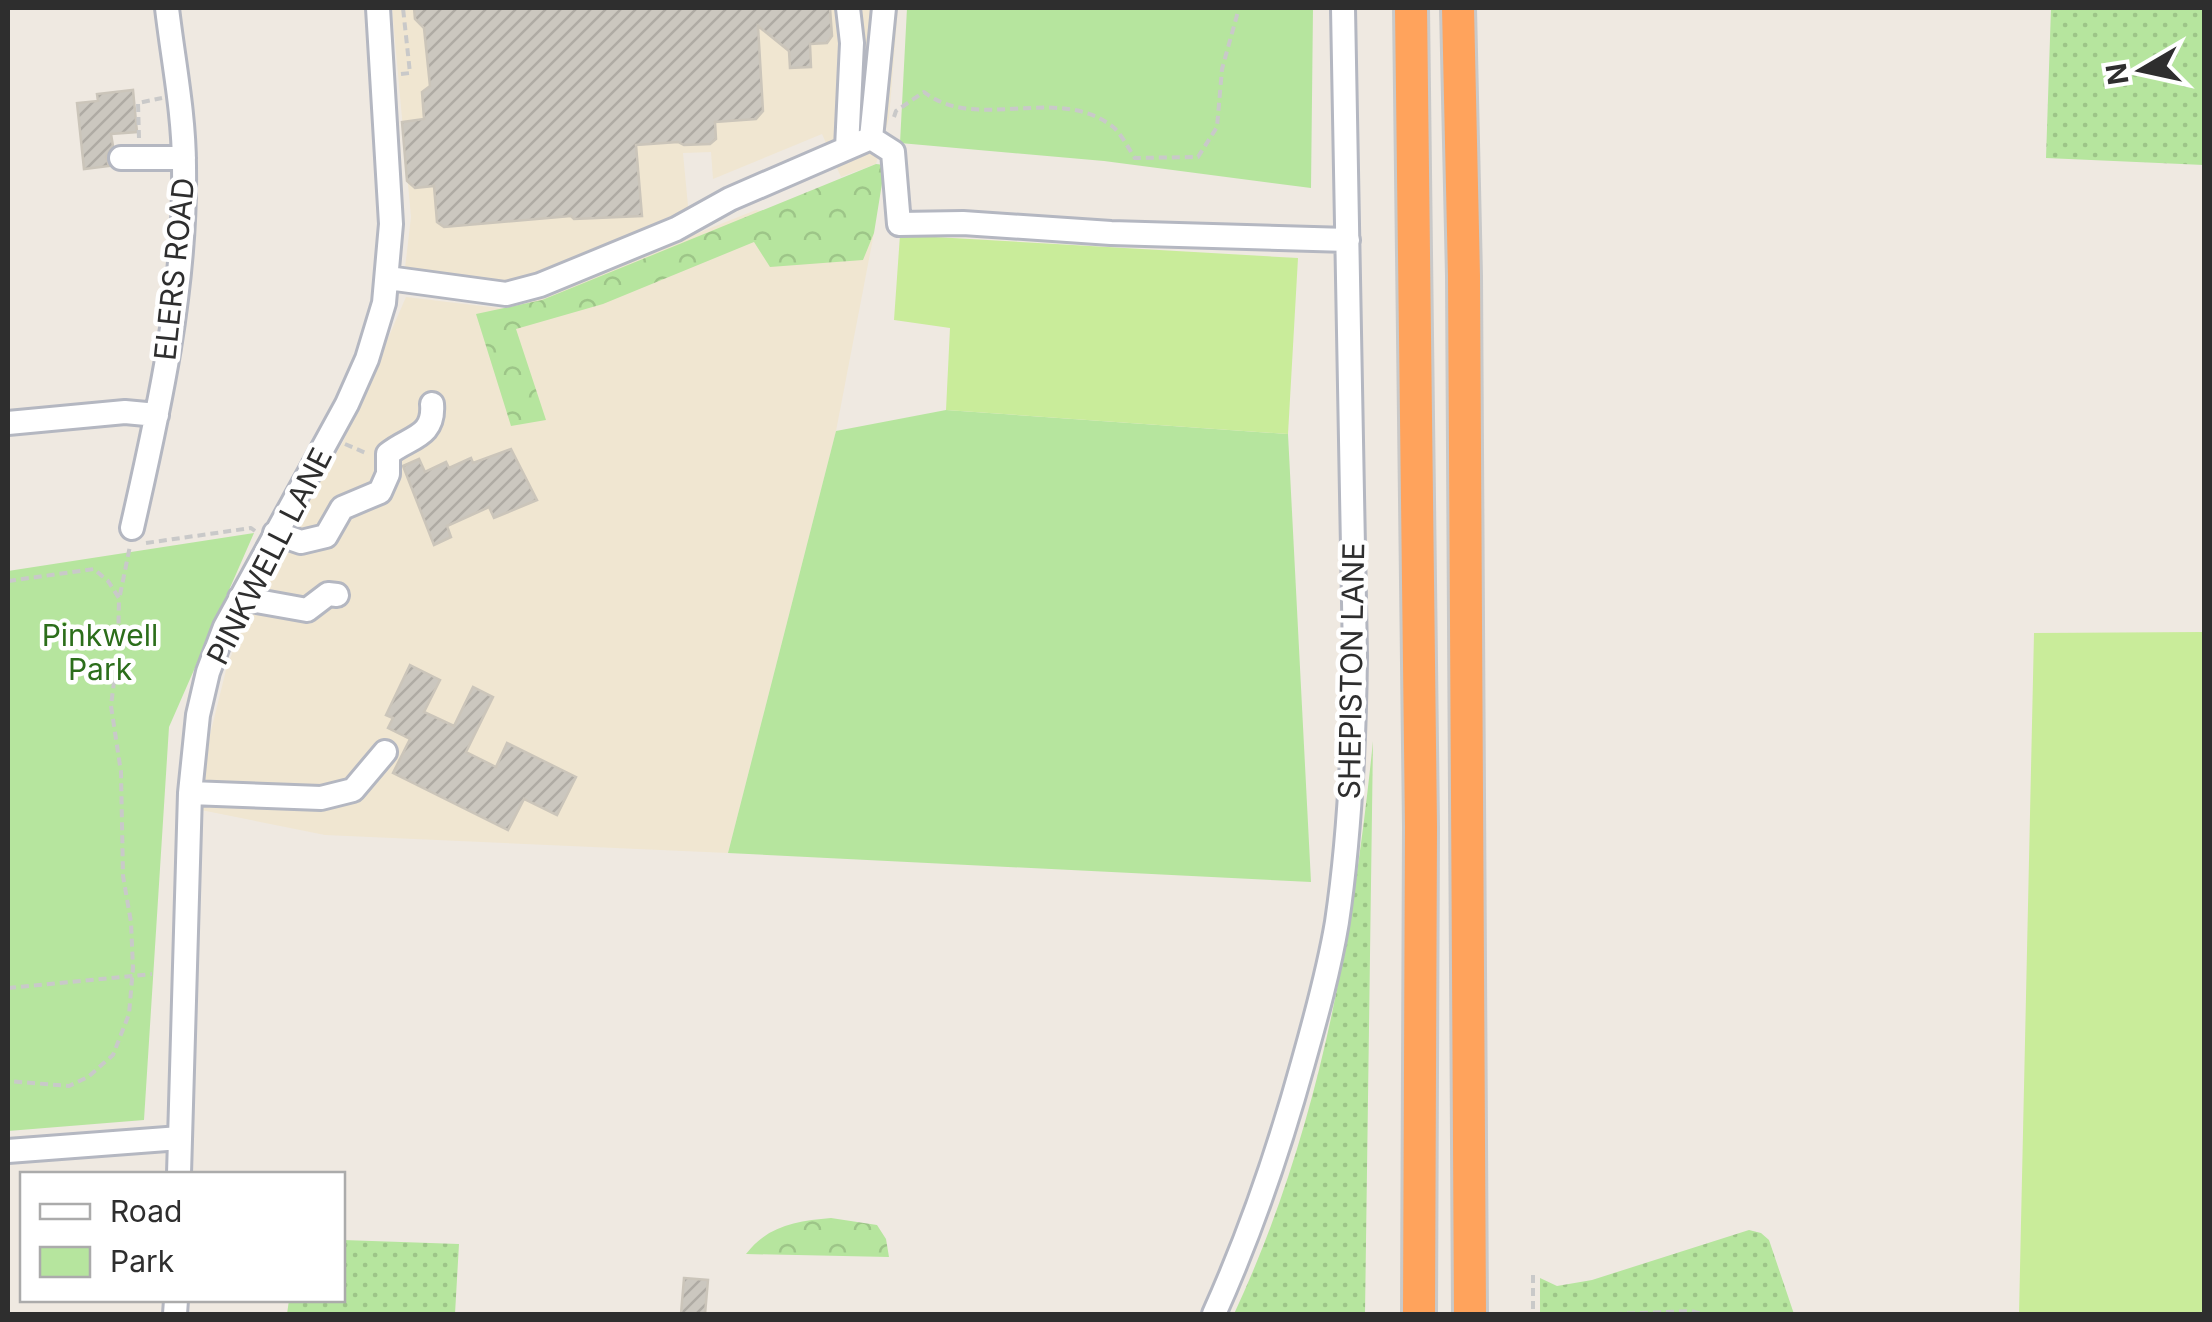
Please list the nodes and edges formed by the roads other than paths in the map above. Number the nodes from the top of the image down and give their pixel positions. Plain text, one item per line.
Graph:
1 (166, 8) edge
2 (378, 8) edge
3 (848, 8) edge
4 (884, 8) edge
5 (1343, 8) edge
6 (1412, 8) edge
7 (1458, 8) edge
8 (871, 138) junction
9 (848, 148) junction
10 (131, 158) road end
11 (184, 158) junction
12 (1348, 240) junction
13 (388, 278) junction
14 (432, 404) dead end
15 (158, 415) junction
16 (8, 423) edge
17 (132, 528) dead end
18 (272, 537) junction
19 (337, 595) dead end
20 (240, 598) junction
21 (385, 752) dead end
22 (190, 794) junction
23 (180, 1138) junction
24 (8, 1151) edge
25 (179, 1172) edge
26 (1214, 1314) edge
27 (1419, 1314) edge
28 (1470, 1314) edge

1 - 11 street, ELERS ROAD
2 - 13 street, PINKWELL LANE
3 - 9 street
4 - 8 street
5 - 12 street, SHEPISTON LANE
6 - 27 highway
7 - 28 highway
8 - 9 street
8 - 12 street
9 - 13 street
10 - 11 street
11 - 15 street, ELERS ROAD
12 - 26 street, SHEPISTON LANE
13 - 18 street, PINKWELL LANE
14 - 18 street
15 - 16 street
15 - 17 street, ELERS ROAD
18 - 20 street, PINKWELL LANE
19 - 20 street
20 - 22 street, PINKWELL LANE
21 - 22 street
22 - 23 street, PINKWELL LANE
23 - 24 street
23 - 25 street, PINKWELL LANE

